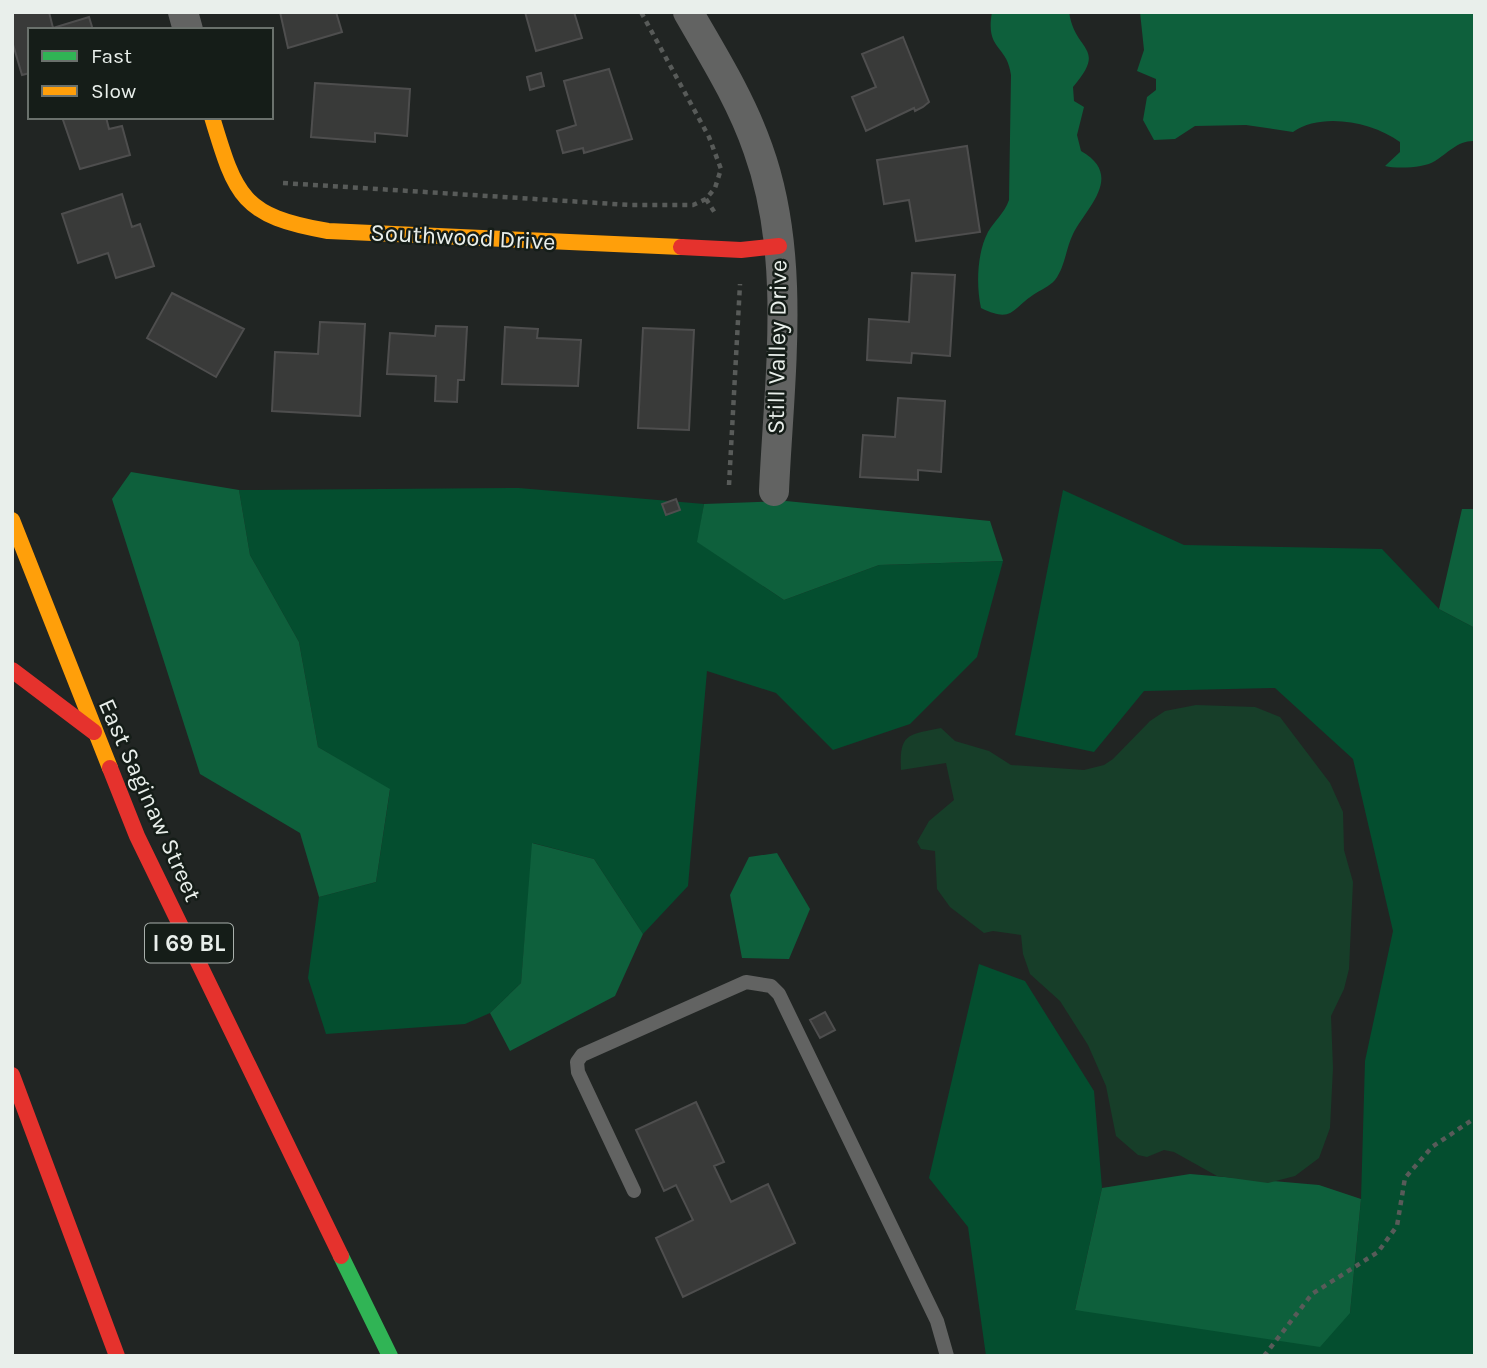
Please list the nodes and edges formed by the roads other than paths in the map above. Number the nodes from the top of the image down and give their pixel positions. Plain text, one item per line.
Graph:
1 (688, 12) edge
2 (213, 119) edge
3 (779, 246) junction
4 (774, 491) dead end
5 (12, 520) edge
6 (12, 670) edge
7 (94, 732) junction
8 (12, 1075) edge
9 (634, 1191) dead end
10 (117, 1356) edge
11 (390, 1356) edge
12 (947, 1356) edge

1 - 3 street, Still Valley Drive
2 - 3 main road, Southwood Drive
3 - 4 street, Still Valley Drive
5 - 7 main road, East Saginaw Street / I 69 BL
6 - 7 main road
7 - 11 main road, East Saginaw Street / I 69 BL
8 - 10 main road
9 - 12 lane

